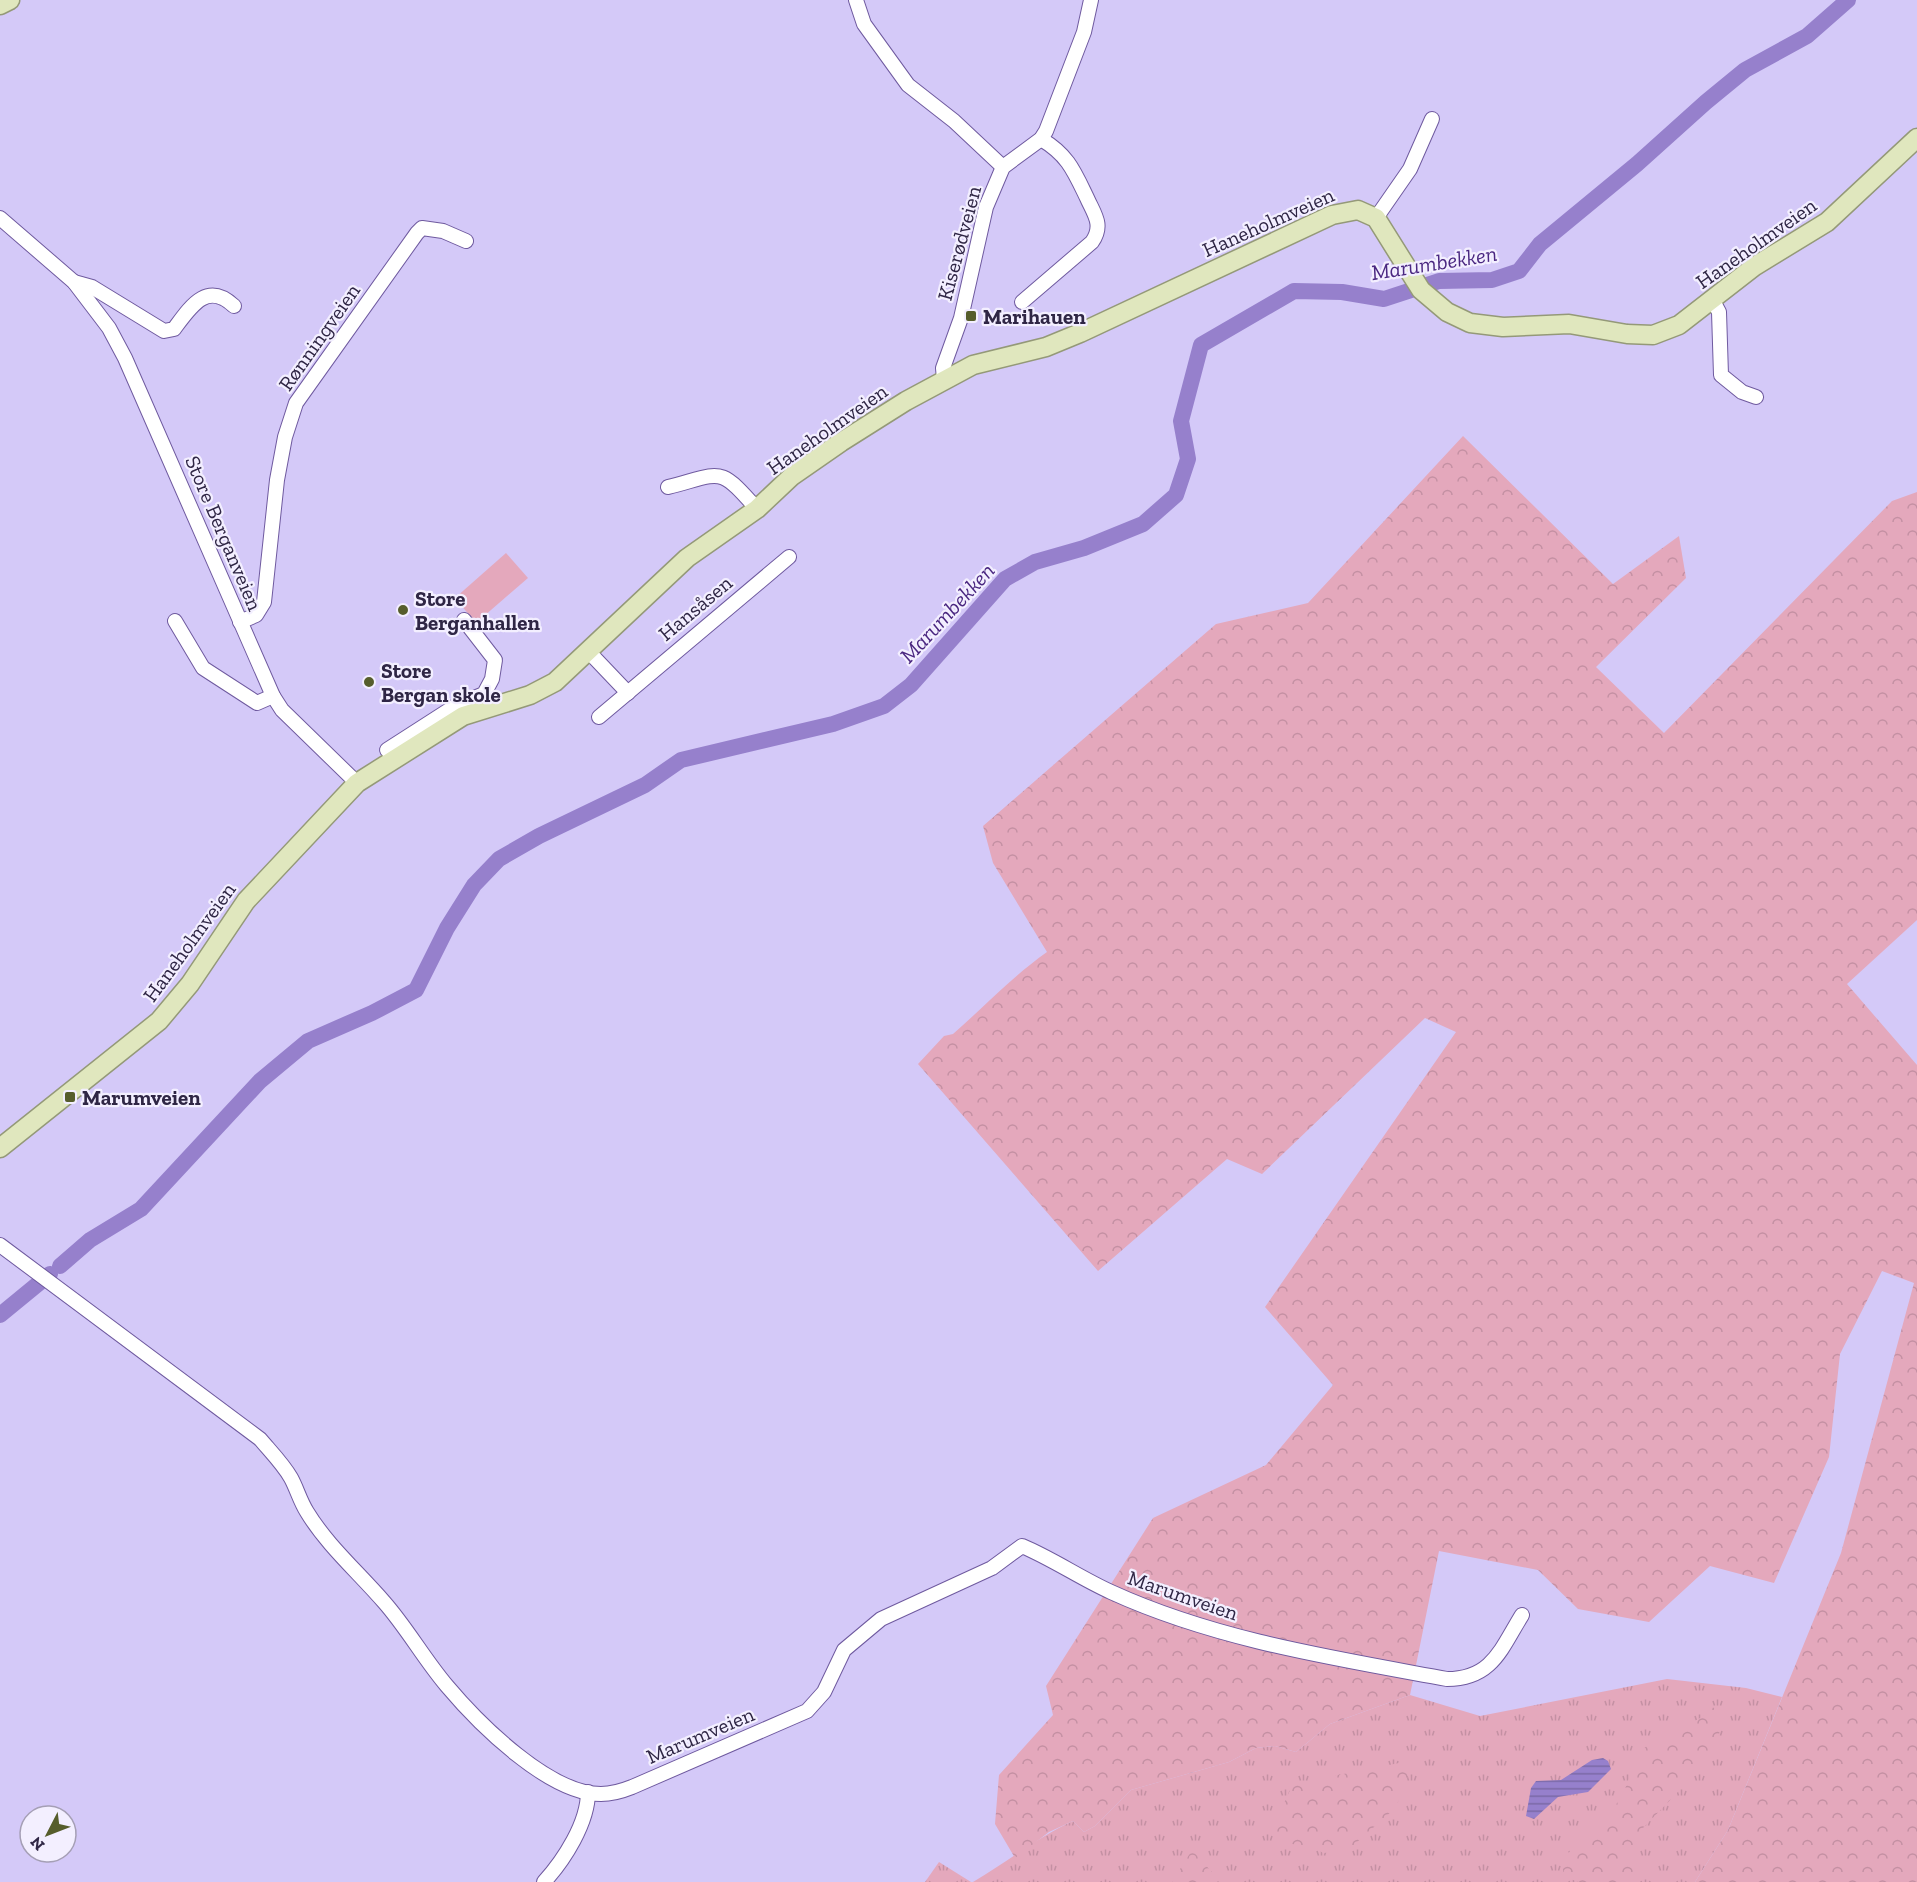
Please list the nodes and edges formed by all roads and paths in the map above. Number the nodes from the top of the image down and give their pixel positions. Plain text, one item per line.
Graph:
1 (10, 0) edge
2 (856, 0) edge
3 (1091, 0) edge
4 (0, 5) edge
5 (1432, 119) dead end
6 (1917, 138) edge
7 (1041, 139) junction
8 (1003, 167) junction
9 (0, 218) edge
10 (1376, 218) junction
11 (466, 242) dead end
12 (74, 282) junction
13 (1712, 299) junction
14 (1022, 302) dead end
15 (234, 306) dead end
16 (944, 380) junction
17 (1756, 397) dead end
18 (668, 487) dead end
19 (757, 509) junction
20 (789, 556) dead end
21 (464, 620) dead end
22 (175, 621) dead end
23 (240, 622) junction
24 (588, 651) junction
25 (628, 693) junction
26 (273, 696) junction
27 (478, 704) junction
28 (599, 717) dead end
29 (357, 783) junction
30 (0, 1148) edge
31 (0, 1245) edge
32 (1522, 1615) dead end
33 (588, 1792) junction
34 (544, 1882) edge

1 - 4 main road
2 - 8 street
3 - 7 street, Kiserødveien
5 - 10 street
6 - 13 main road, Haneholmveien
7 - 8 street, Kiserødveien
7 - 14 street
8 - 16 street, Kiserødveien
9 - 12 street, Store Berganveien
10 - 13 main road, Haneholmveien
10 - 16 main road, Haneholmveien
11 - 23 street, Rønningveien
12 - 15 street, Store Berganveien
12 - 23 street, Store Berganveien
13 - 17 street
16 - 19 main road, Haneholmveien
18 - 19 street
19 - 24 main road, Haneholmveien
20 - 25 street, Hansåsen
21 - 27 street, Haneholmveien
22 - 26 street
23 - 26 street, Store Berganveien
24 - 25 street
24 - 27 main road, Haneholmveien
25 - 28 street, Hansåsen
26 - 29 street, Store Berganveien
27 - 29 main road, Haneholmveien
29 - 30 main road, Haneholmveien
31 - 33 street, Marumveien
32 - 33 street, Marumveien
33 - 34 street

